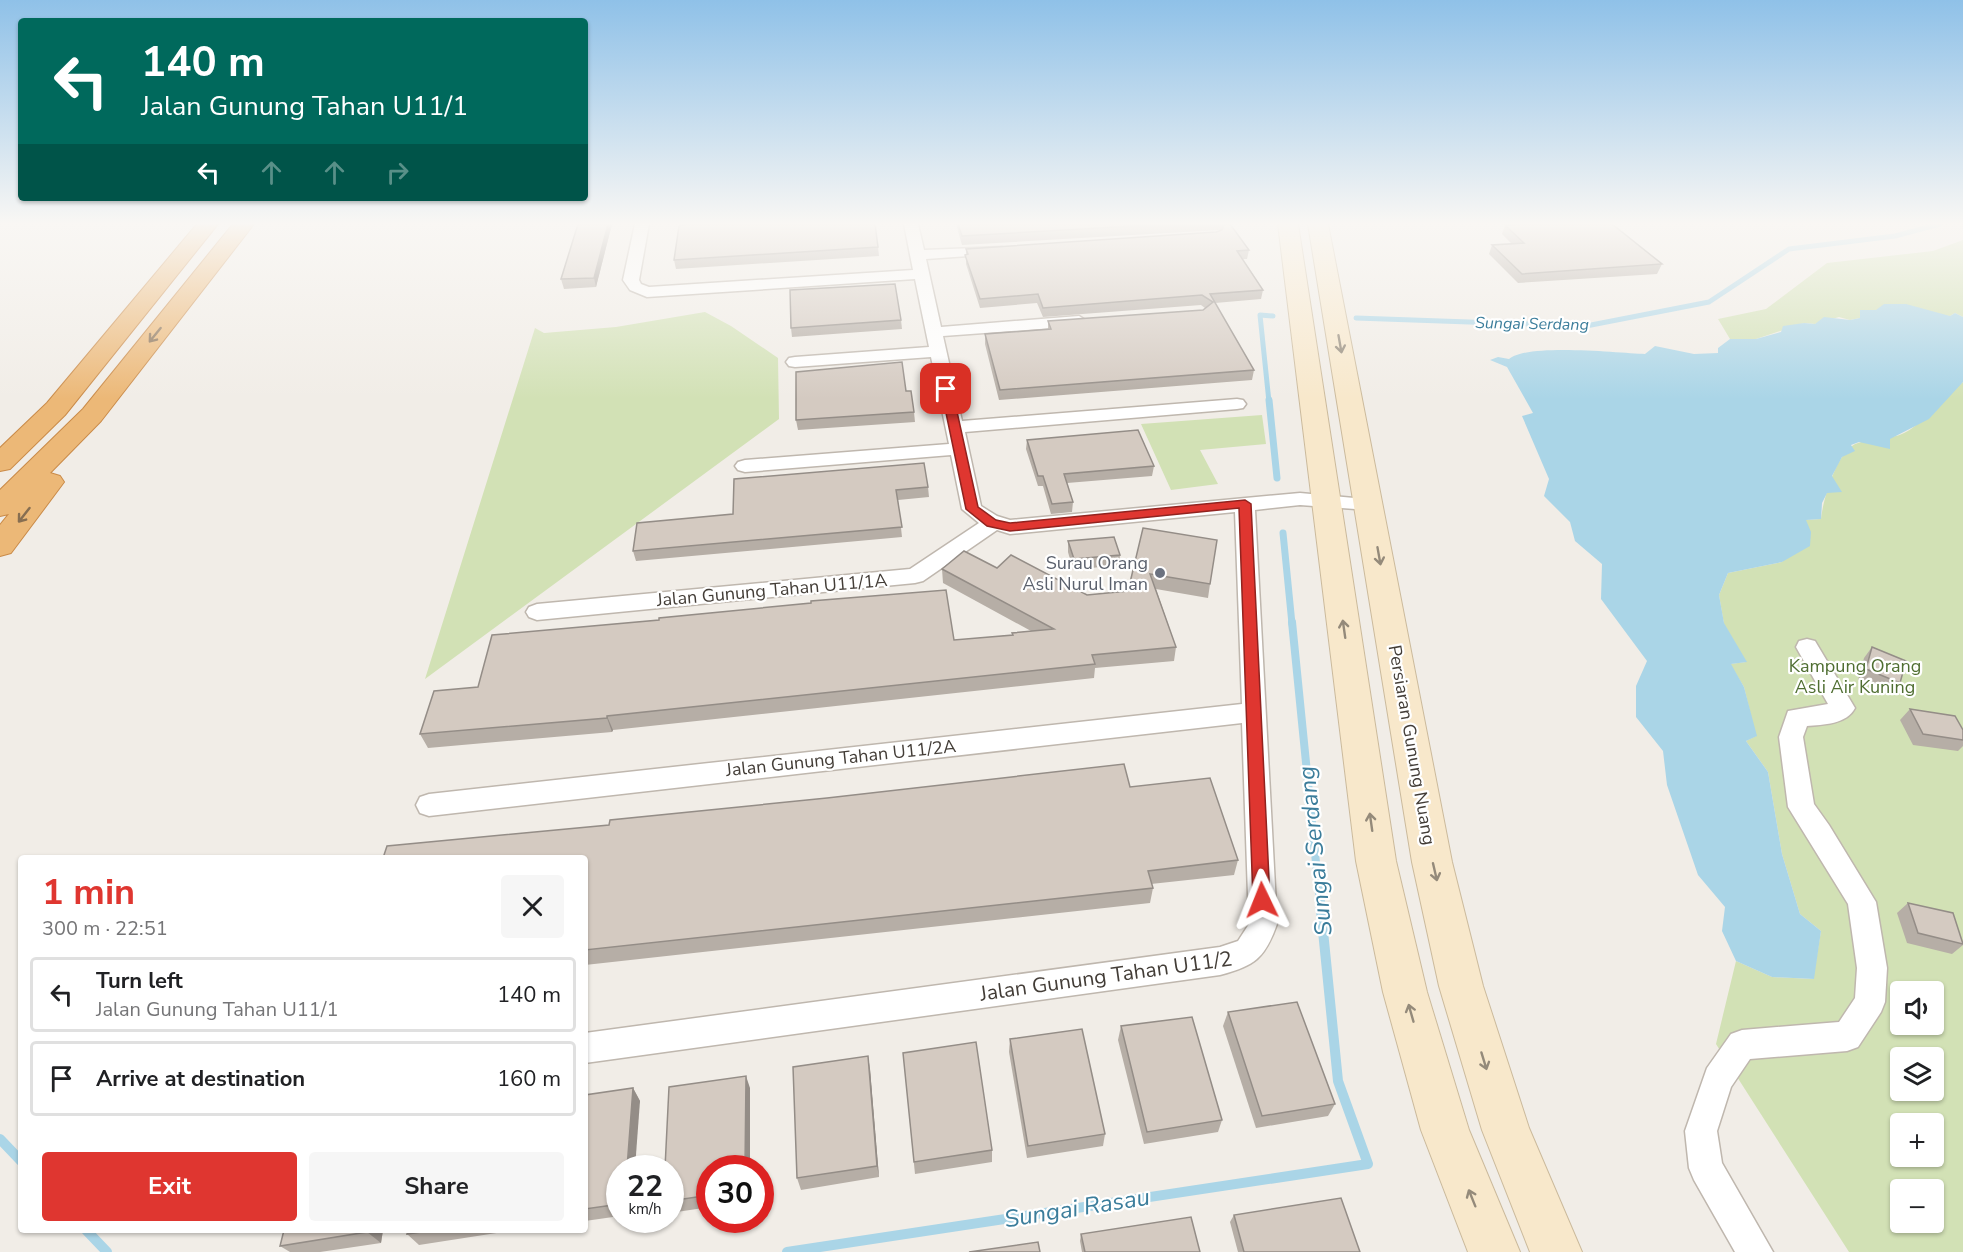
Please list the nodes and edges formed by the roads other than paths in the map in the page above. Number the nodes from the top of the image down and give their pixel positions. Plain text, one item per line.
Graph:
1 (158, 282) edge
2 (159, 282) edge
3 (197, 282) edge
4 (632, 282) edge
5 (793, 282) edge
6 (923, 282) edge
7 (1296, 282) edge
8 (1329, 282) edge
9 (1096, 320) edge
10 (934, 332) junction
11 (938, 351) junction
12 (795, 362) dead end
13 (1237, 404) dead end
14 (92, 414) junction
15 (955, 428) junction
16 (0, 445) edge
17 (959, 449) junction
18 (0, 463) edge
19 (745, 466) dead end
20 (1327, 501) junction
21 (1245, 504) junction
22 (1369, 504) junction
23 (0, 507) edge
24 (992, 524) junction
25 (0, 546) edge
26 (537, 612) dead end
27 (1807, 647) dead end
28 (1253, 711) junction
29 (429, 805) dead end
30 (588, 1048) edge
31 (1494, 1252) edge
32 (1556, 1252) edge
33 (1755, 1252) edge

1 - 16 highway
2 - 18 highway
3 -> 14 highway
4 - 5 street
6 - 10 street
7 - 20 street
8 -> 22 street, Persiaran Gunung Nuang
9 - 10 street
10 - 11 street
11 - 12 street
11 - 15 street
13 - 15 street
14 - 23 highway
14 -> 25 highway
15 - 17 street
17 - 19 street
17 - 24 street
20 - 21 street
20 - 22 street
31 -> 20 street
21 - 24 street
21 - 28 street, Jalan Gunung Tahan U11/2
22 -> 32 street, Persiaran Gunung Nuang
24 - 26 street, Jalan Gunung Tahan U11/1A
27 - 33 street
28 - 29 street, Jalan Gunung Tahan U11/2A
28 - 30 street, Jalan Gunung Tahan U11/2

